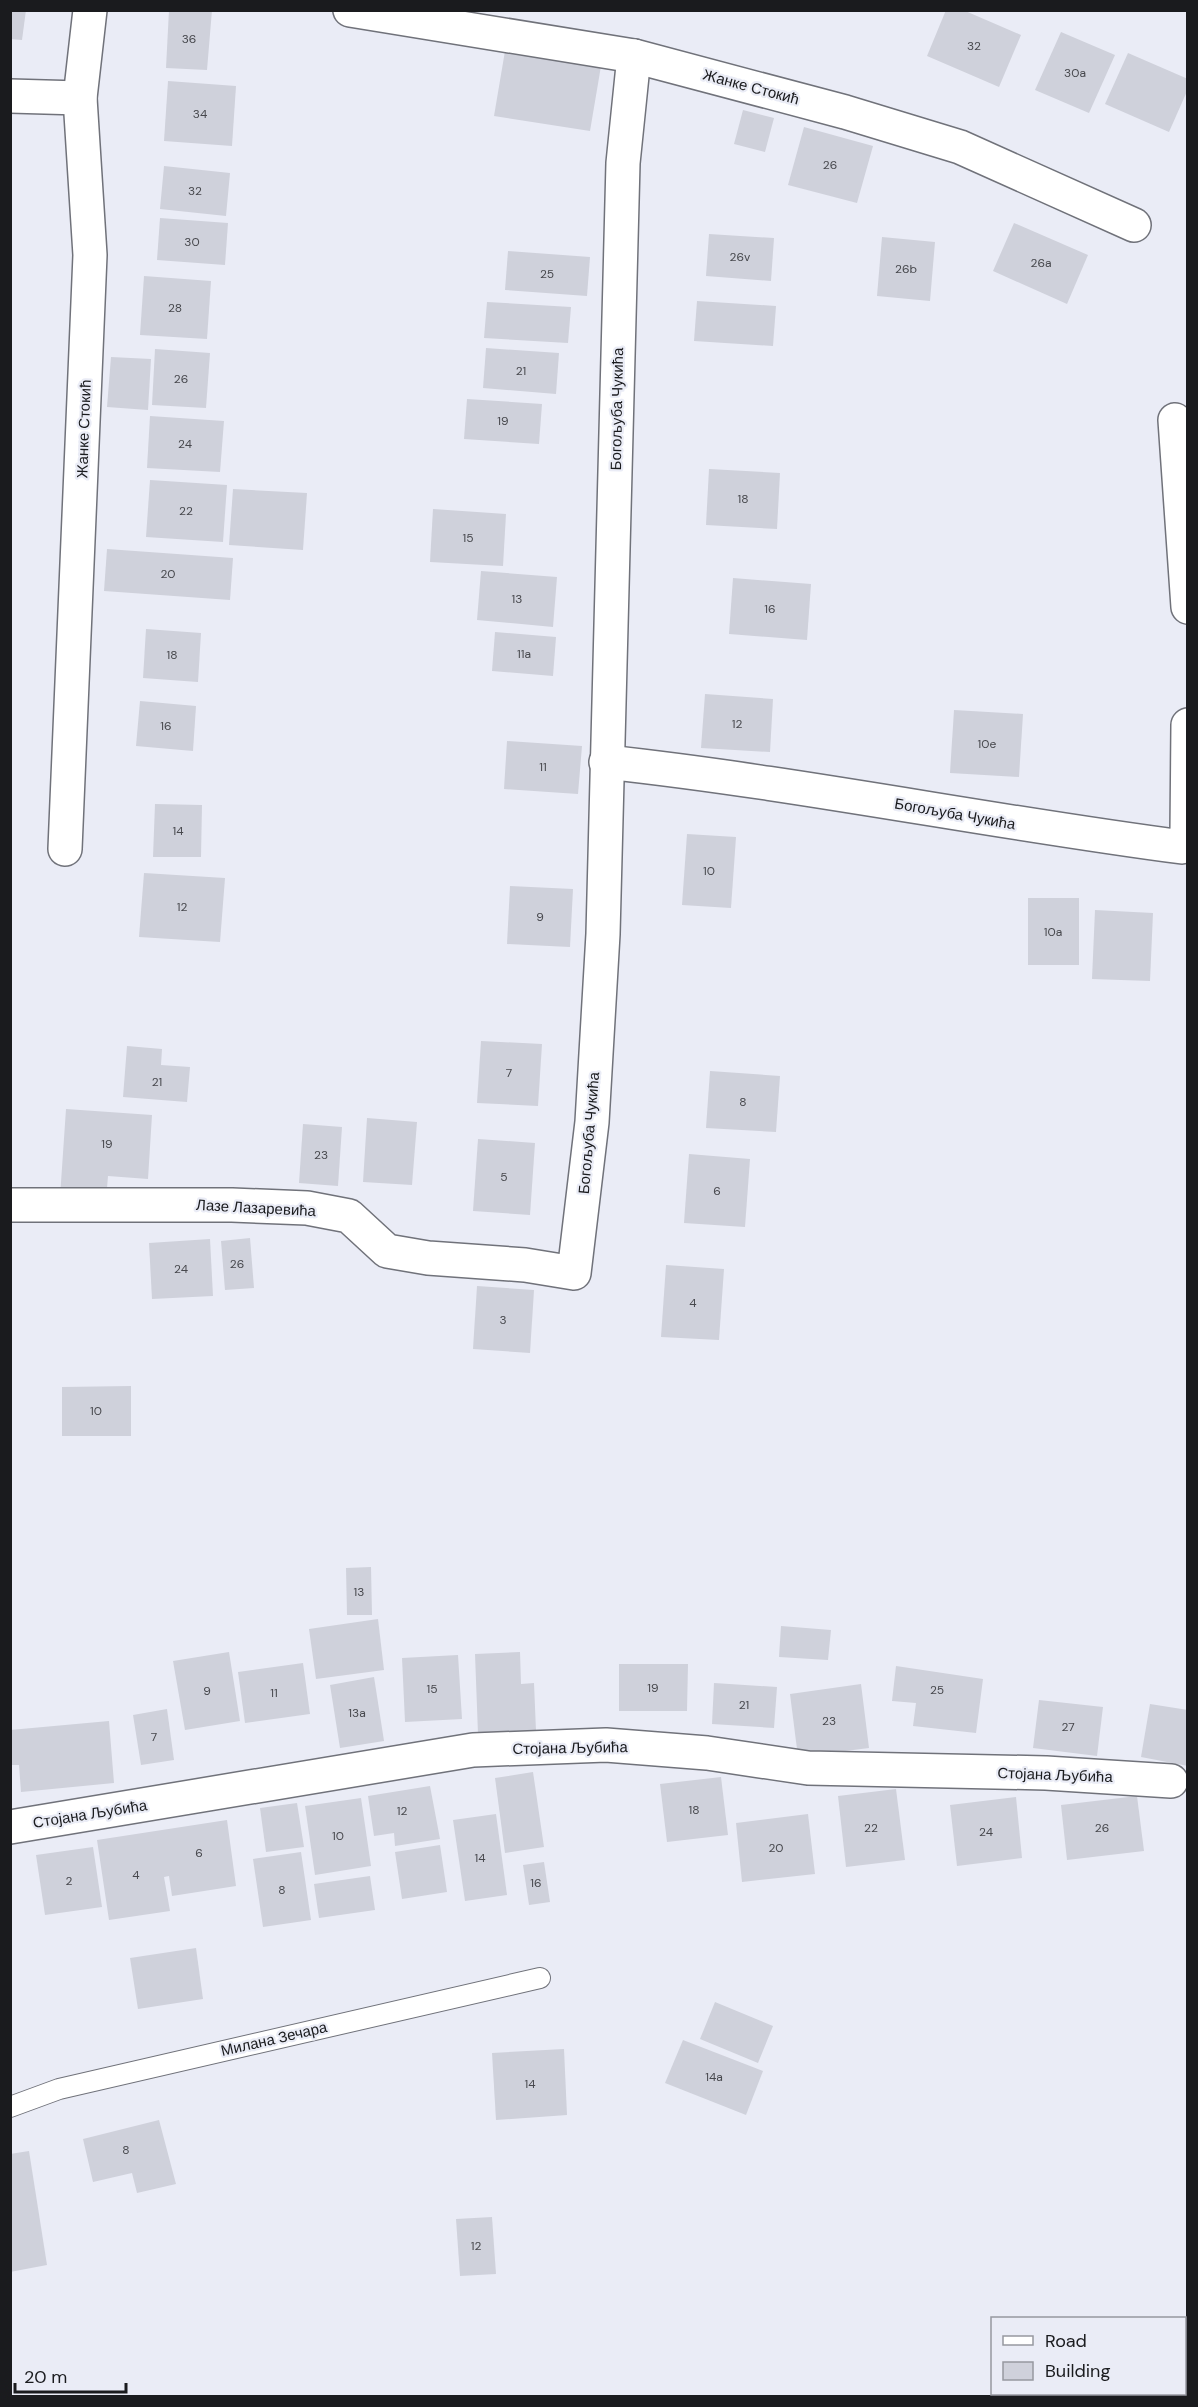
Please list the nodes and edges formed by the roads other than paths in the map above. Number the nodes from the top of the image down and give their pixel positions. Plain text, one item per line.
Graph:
1 (90, 10) edge
2 (350, 10) edge
3 (634, 57) junction
4 (10, 96) edge
5 (80, 98) junction
6 (1134, 225) dead end
7 (1175, 420) dead end
8 (1188, 607) edge
9 (1188, 725) edge
10 (606, 762) junction
11 (65, 849) dead end
12 (10, 1205) edge
13 (581, 1216) joint
14 (1171, 1780) dead end
15 (10, 1827) edge
16 (540, 1978) dead end
17 (10, 2107) edge

1 - 5 street, Жанке Стокић
2 - 3 street, Жанке Стокић
3 - 6 street, Жанке Стокић
3 - 10 street, Богољуба Чукића
4 - 5 street
5 - 11 street, Жанке Стокић
7 - 8 street
9 - 10 street, Богољуба Чукића
10 - 13 street, Богољуба Чукића
12 - 13 street, Лазе Лазаревића
14 - 15 street, Стојана Љубића
16 - 17 lane, Милана Зечара

